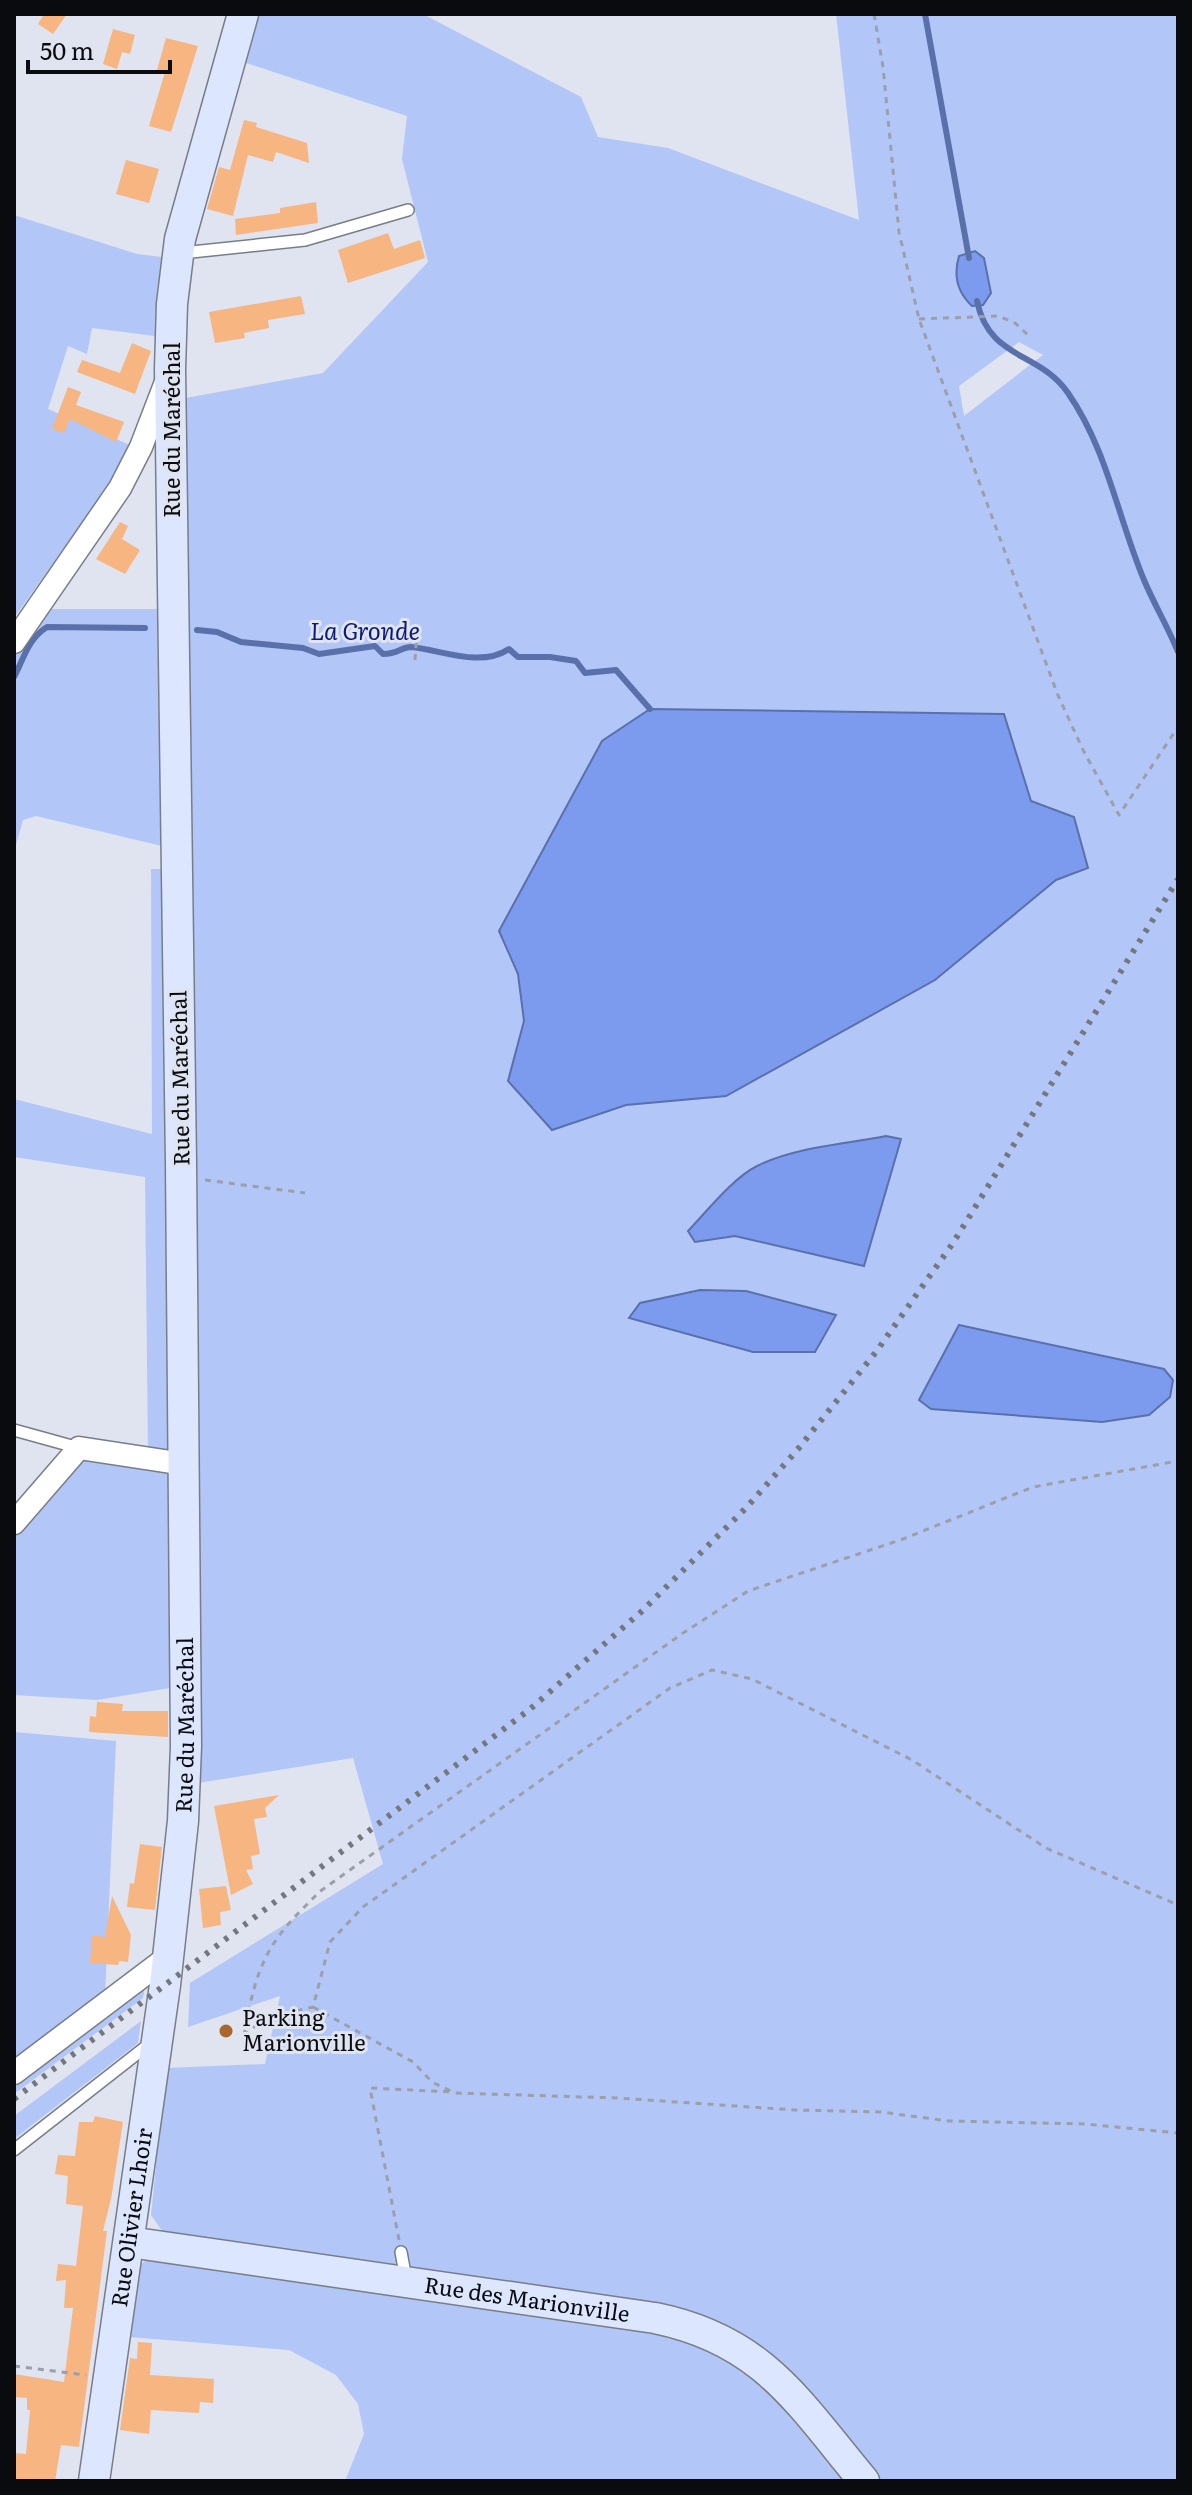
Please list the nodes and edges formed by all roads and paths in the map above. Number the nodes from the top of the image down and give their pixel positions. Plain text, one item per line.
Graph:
1 (243, 14) edge
2 (874, 14) edge
3 (408, 210) dead end
4 (178, 253) junction
5 (919, 319) junction
6 (1028, 335) dead end
7 (170, 369) junction
8 (416, 633) dead end
9 (14, 642) edge
10 (415, 660) dead end
11 (1178, 727) edge
12 (181, 1176) junction
13 (305, 1193) dead end
14 (14, 1430) edge
15 (79, 1448) junction
16 (1178, 1461) edge
17 (184, 1464) junction
18 (14, 1523) edge
19 (1178, 1905) edge
20 (169, 1956) junction
21 (313, 2007) junction
22 (159, 2037) junction
23 (14, 2073) edge
24 (455, 2093) junction
25 (1178, 2133) edge
26 (14, 2150) edge
27 (129, 2242) junction
28 (404, 2266) junction
29 (14, 2366) edge
30 (110, 2378) junction
31 (94, 2481) edge
32 (864, 2481) edge

1 - 4 street, Rue du Maréchal
2 - 5 path
3 - 4 lane
4 - 7 street, Rue du Maréchal
5 - 6 path
5 - 11 path
7 - 9 street
7 - 12 street, Rue du Maréchal
8 - 10 path
12 - 13 path
12 - 17 street, Rue du Maréchal
14 - 15 lane
15 - 17 street
15 - 18 street
16 - 21 path
17 - 20 street, Rue du Maréchal
19 - 21 path
20 - 22 street, Rue Olivier Lhoir
20 - 23 street
21 - 24 path
22 - 26 lane
22 - 27 street, Rue Olivier Lhoir
24 - 25 path
24 - 28 path
27 - 28 street, Rue des Marionville
27 - 30 street, Rue Olivier Lhoir
28 - 32 street, Rue des Marionville
29 - 30 path
30 - 31 street, Rue Olivier Lhoir

